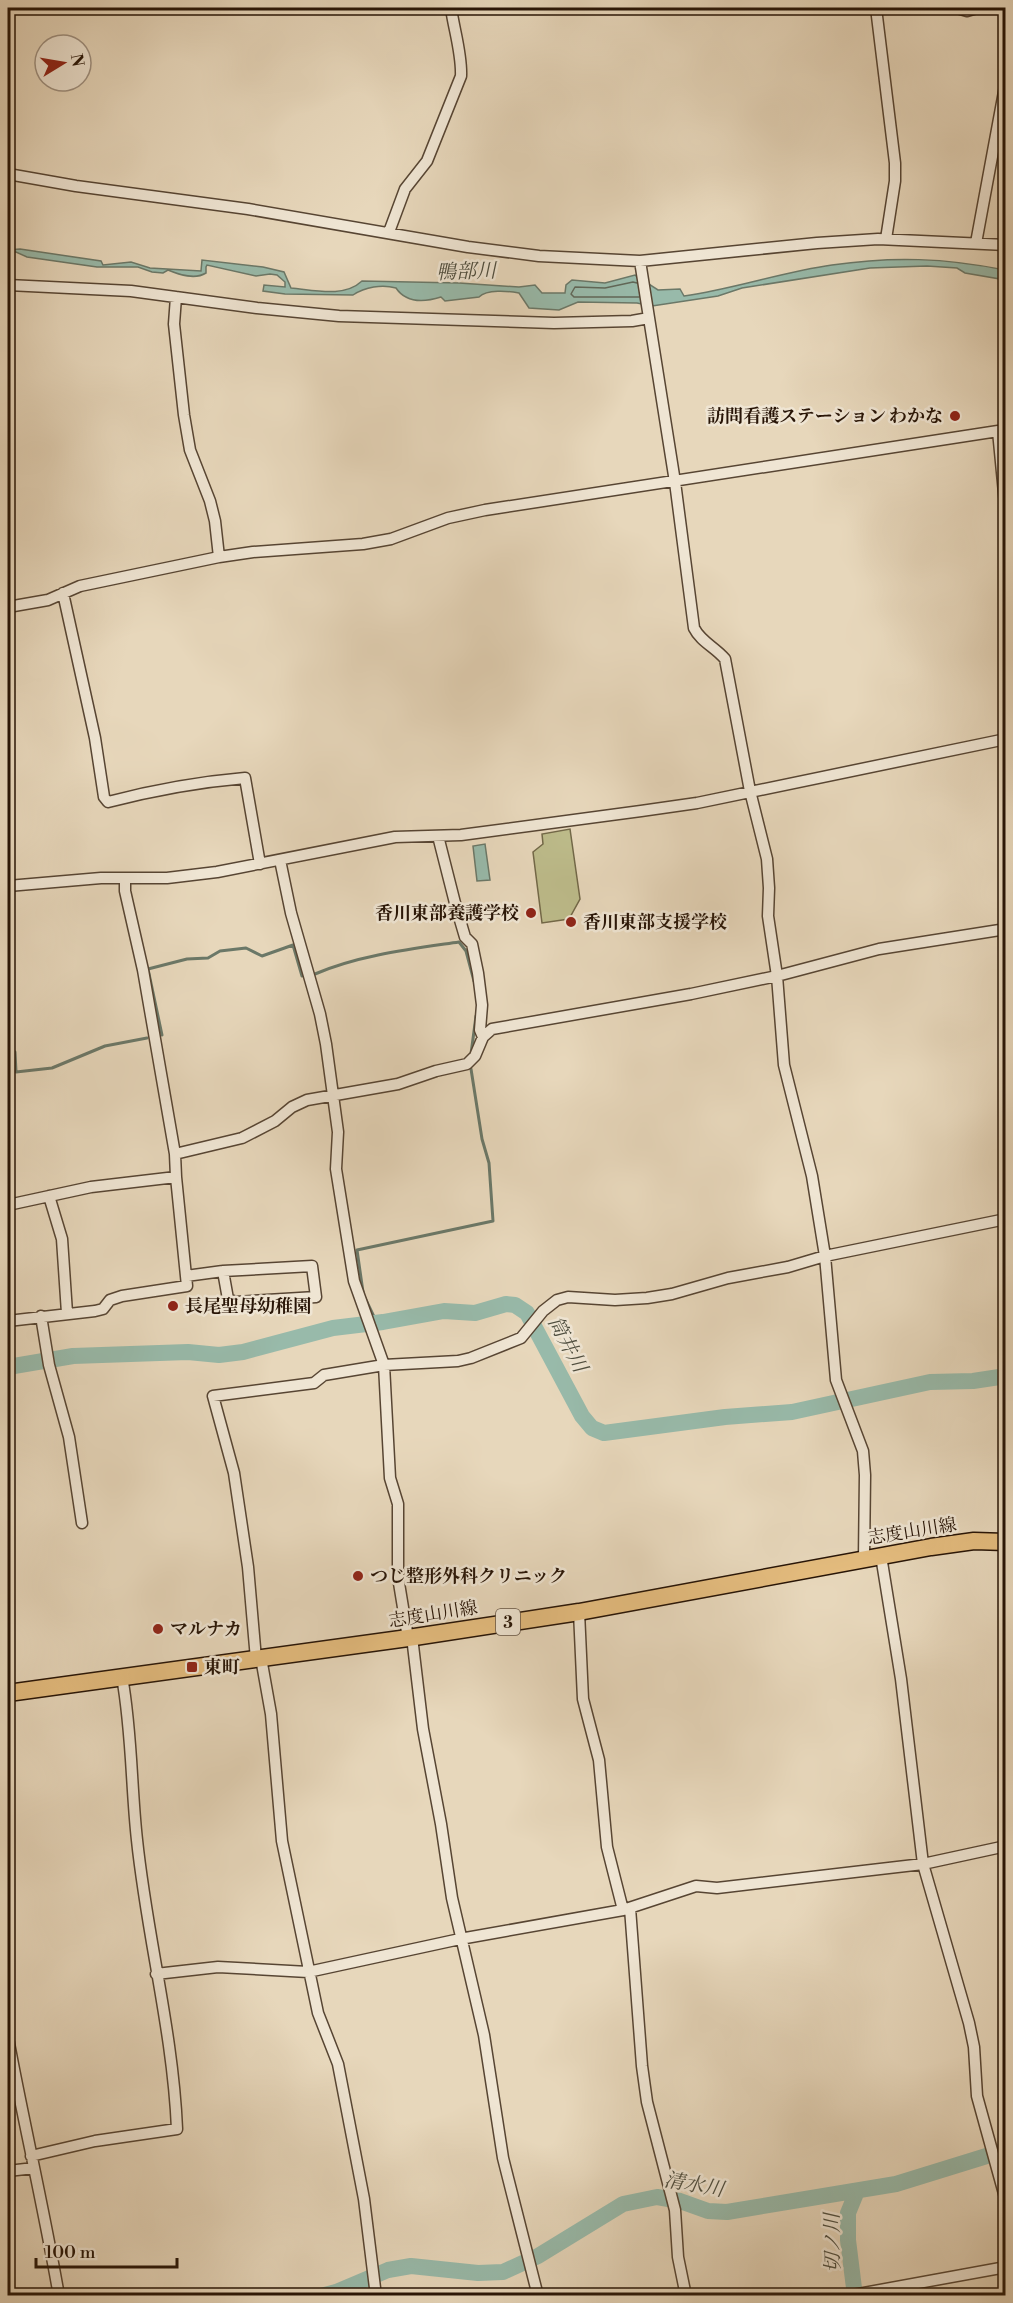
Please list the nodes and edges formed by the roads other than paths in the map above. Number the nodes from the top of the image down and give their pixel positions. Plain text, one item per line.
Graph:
1 (451, 8) edge
2 (876, 8) edge
3 (882, 8) edge
4 (957, 8) edge
5 (977, 8) edge
6 (1005, 81) edge
7 (8, 174) edge
8 (389, 232) junction
9 (886, 239) junction
10 (976, 243) junction
11 (1005, 245) edge
12 (640, 265) junction
13 (8, 285) edge
14 (176, 297) junction
15 (648, 315) junction
16 (1002, 431) edge
17 (675, 482) junction
18 (1005, 514) edge
19 (219, 557) junction
20 (63, 593) junction
21 (8, 607) edge
22 (1005, 739) edge
23 (750, 791) junction
24 (438, 836) junction
25 (280, 860) junction
26 (260, 864) junction
27 (124, 878) junction
28 (8, 886) edge
29 (1005, 929) edge
30 (777, 976) junction
31 (483, 1037) junction
32 (333, 1096) junction
33 (175, 1154) junction
34 (176, 1177) junction
35 (49, 1196) junction
36 (8, 1205) edge
37 (1005, 1219) edge
38 (825, 1256) junction
39 (223, 1271) junction
40 (186, 1275) junction
41 (67, 1313) junction
42 (40, 1316) junction
43 (8, 1321) edge
44 (384, 1365) junction
45 (82, 1523) dead end
46 (1005, 1542) edge
47 (873, 1557) junction
48 (579, 1612) junction
49 (410, 1638) junction
50 (259, 1658) junction
51 (122, 1677) junction
52 (8, 1693) edge
53 (1005, 1846) edge
54 (922, 1864) junction
55 (626, 1909) junction
56 (460, 1939) junction
57 (308, 1971) junction
58 (156, 1974) junction
59 (8, 2038) edge
60 (31, 2156) junction
61 (34, 2168) junction
62 (8, 2171) edge
63 (1005, 2201) edge
64 (1005, 2267) edge
65 (59, 2295) edge
66 (376, 2295) edge
67 (538, 2295) edge
68 (686, 2295) edge
69 (848, 2295) edge

1 - 8 street
2 - 3 street
2 - 9 street
4 - 5 street
6 - 10 street
7 - 8 street
8 - 12 street
9 - 10 street
9 - 12 street
10 - 11 street
12 - 15 street
13 - 14 street
14 - 15 street
14 - 19 street
15 - 17 street
16 - 17 street
16 - 18 street
17 - 19 street
17 - 23 street
19 - 20 street
20 - 21 street
20 - 26 street
22 - 23 street
23 - 24 street
23 - 30 street
24 - 25 street
24 - 31 street
25 - 26 street
25 - 32 street
26 - 27 street
27 - 28 street
27 - 33 street
29 - 30 street
30 - 31 street
30 - 38 street
31 - 32 street
32 - 33 street
32 - 44 street
33 - 34 street
34 - 35 street
34 - 40 street
35 - 36 street
35 - 41 street
37 - 38 street
38 - 44 street
38 - 47 street
39 - 39 street
39 - 40 street
40 - 41 street
41 - 42 street
42 - 43 street
42 - 45 street
44 - 49 street
44 - 50 street
46 - 47 main road, 志度山川線 / 3
47 - 48 main road, 志度山川線 / 3
47 - 54 street
48 - 49 main road, 志度山川線 / 3
48 - 55 street
49 - 50 main road, 志度山川線 / 3
49 - 56 street
50 - 51 main road, 志度山川線 / 3
50 - 57 street
51 - 52 main road, 志度山川線 / 3
51 - 58 street
53 - 54 street
54 - 55 street
54 - 63 street
55 - 56 street
55 - 68 street
56 - 57 street
56 - 67 street
57 - 58 street
57 - 66 street
58 - 60 street
59 - 60 street
60 - 61 street
61 - 62 street
61 - 65 street
64 - 69 street

